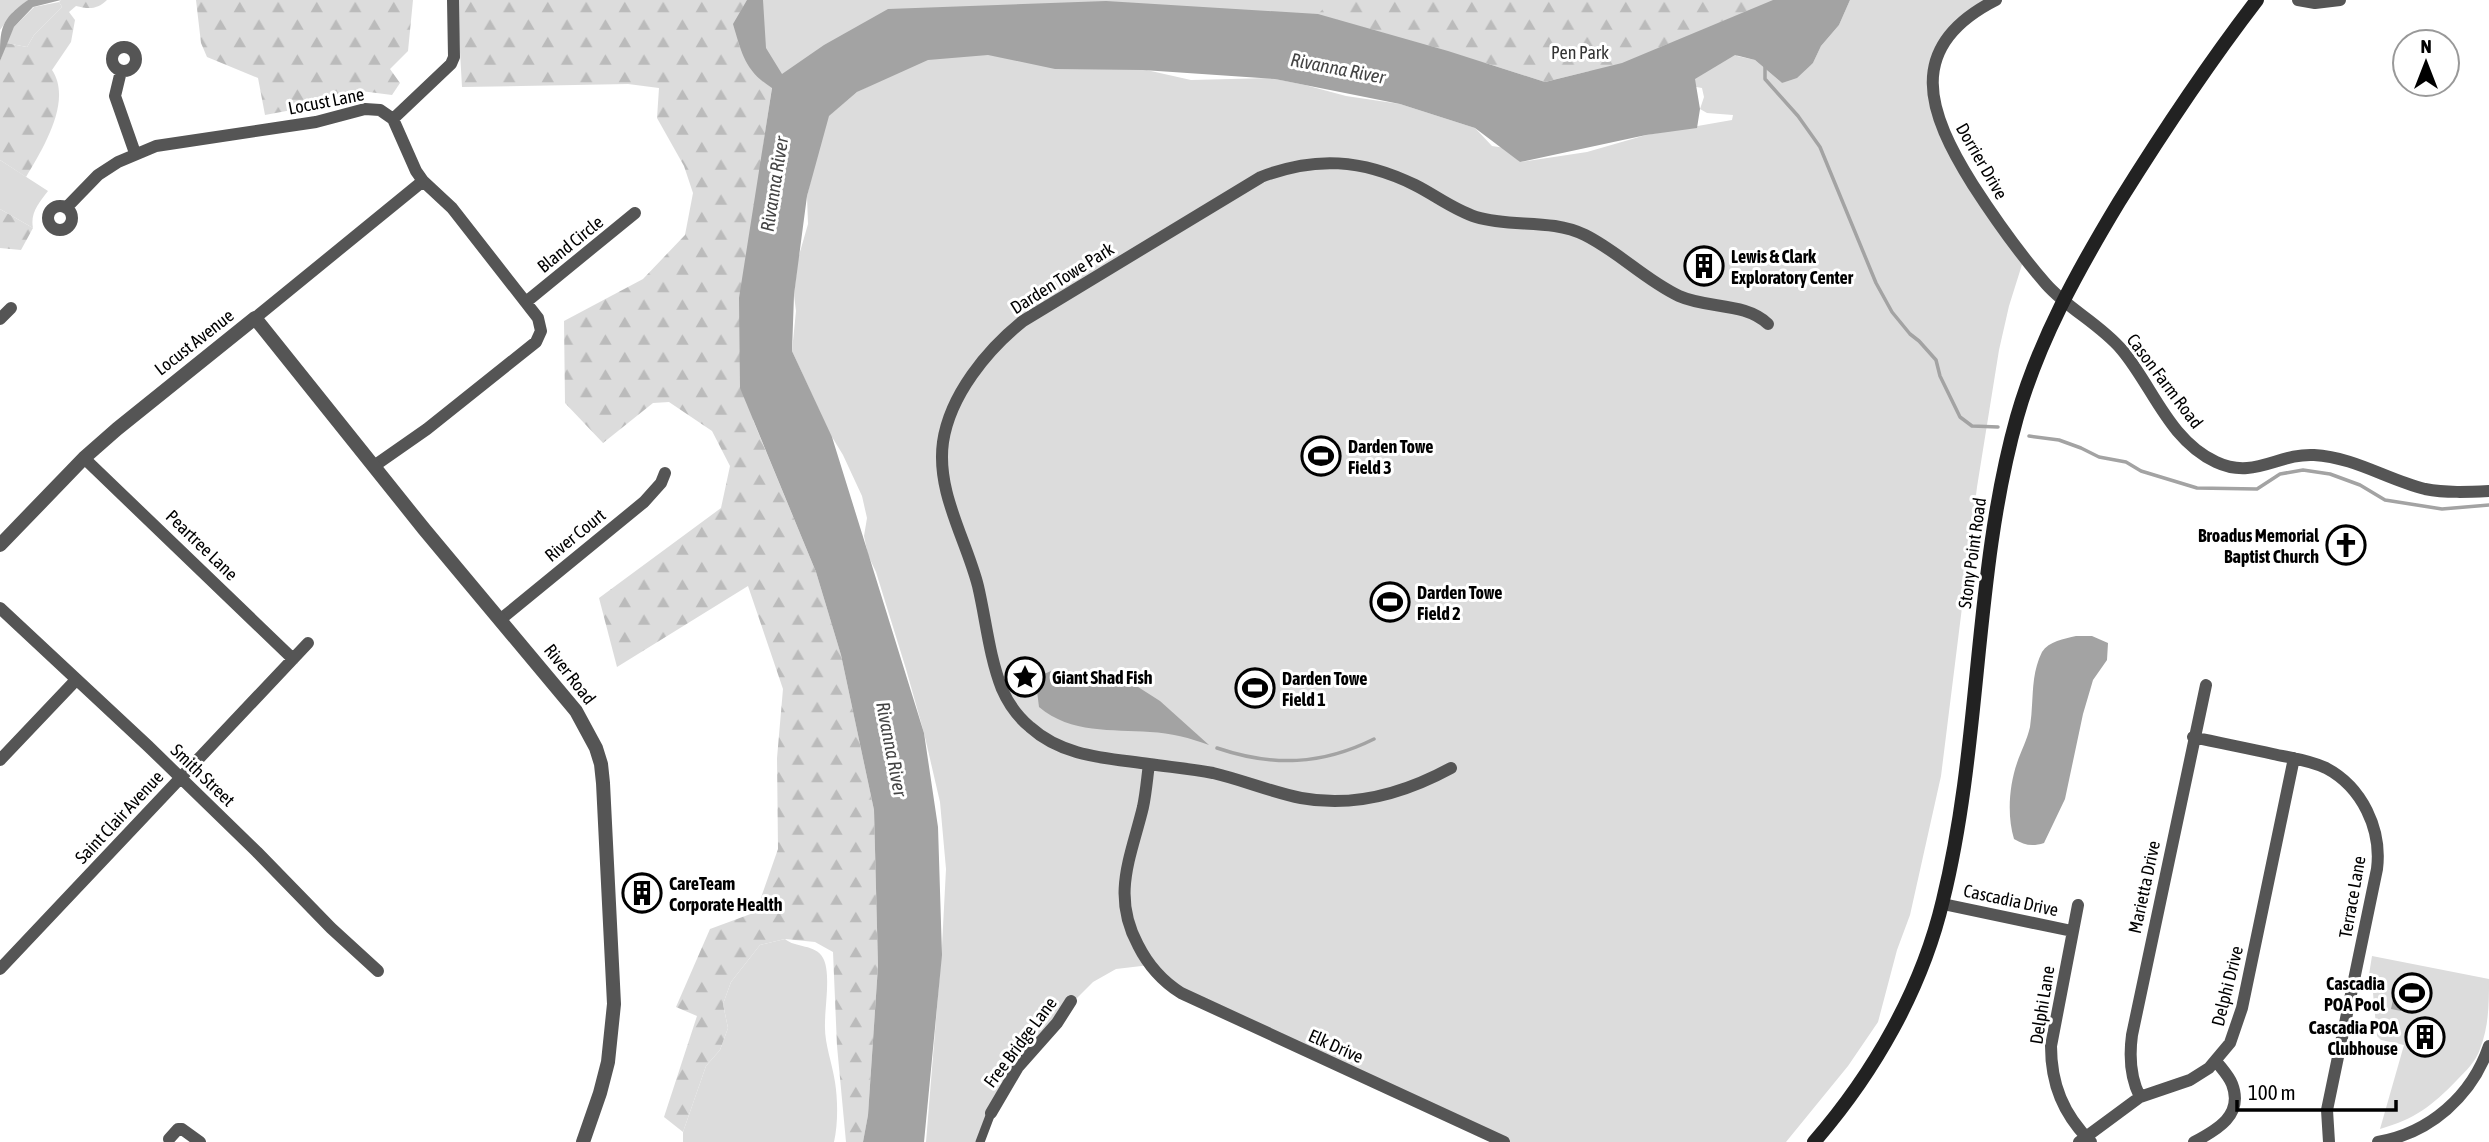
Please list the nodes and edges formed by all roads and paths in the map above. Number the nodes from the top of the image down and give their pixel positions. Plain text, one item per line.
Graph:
1 (453, 0) edge
2 (1996, 0) edge
3 (2256, 0) edge
4 (2298, 0) edge
5 (2340, 0) edge
6 (121, 71) dead end
7 (393, 119) junction
8 (135, 153) junction
9 (423, 181) junction
10 (66, 208) dead end
11 (635, 213) dead end
12 (2064, 300) junction
13 (526, 302) junction
14 (11, 307) dead end
15 (256, 318) junction
16 (0, 319) edge
17 (1768, 324) dead end
18 (85, 458) junction
19 (374, 466) junction
20 (665, 473) dead end
21 (2489, 491) edge
22 (0, 545) edge
23 (0, 608) edge
24 (501, 619) junction
25 (308, 643) dead end
26 (293, 659) junction
27 (76, 680) junction
28 (2206, 685) dead end
29 (2193, 737) junction
30 (2294, 758) junction
31 (0, 760) edge
32 (1149, 764) junction
33 (1451, 768) dead end
34 (180, 777) junction
35 (1942, 904) junction
36 (2078, 905) dead end
37 (2072, 932) junction
38 (0, 969) edge
39 (378, 971) dead end
40 (1071, 1001) dead end
41 (2489, 1046) edge
42 (2216, 1061) junction
43 (2140, 1097) junction
44 (991, 1113) joint
45 (169, 1139) dead end
46 (2085, 1140) edge
47 (200, 1142) edge
48 (583, 1142) edge
49 (980, 1142) edge
50 (1504, 1142) edge
51 (1814, 1142) edge
52 (2194, 1142) edge
53 (2329, 1142) edge
54 (2378, 1142) edge

1 - 7 street
2 - 12 street, Dorrier Drive
3 - 12 main road, Stony Point Road
4 - 5 street
6 - 8 street
7 - 8 street, Locust Lane
7 - 9 street
8 - 10 street, Locust Lane
9 - 13 street
9 - 15 street, Locust Avenue
11 - 13 street, Bland Circle
12 - 21 street, Cason Farm Road
12 - 35 main road, Stony Point Road
13 - 19 street
14 - 16 street
15 - 18 street, Locust Avenue
15 - 19 street, River Road
17 - 32 street, Darden Towe Park
18 - 22 street, Locust Avenue
18 - 26 street, Peartree Lane
19 - 24 street, River Road
20 - 24 street, River Court
23 - 27 street, Smith Street
24 - 48 street, River Road
25 - 26 street, Saint Clair Avenue
26 - 34 street, Saint Clair Avenue
27 - 31 street
27 - 34 street, Smith Street
28 - 29 street, Marietta Drive
29 - 30 street, Terrace Lane
29 - 43 street, Marietta Drive
30 - 42 street, Delphi Drive
30 - 53 street, Terrace Lane
32 - 33 street, Darden Towe Park
32 - 50 street, Elk Drive
34 - 38 street, Saint Clair Avenue
34 - 39 street, Smith Street
35 - 37 street, Cascadia Drive
35 - 51 main road, Stony Point Road
36 - 37 street, Delphi Lane
37 - 46 street, Delphi Lane
40 - 44 street, Free Bridge Lane
41 - 54 street
42 - 43 street, Delphi Drive
42 - 52 street
43 - 46 street, Delphi Drive
44 - 49 street, Free Bridge Lane
45 - 47 street

